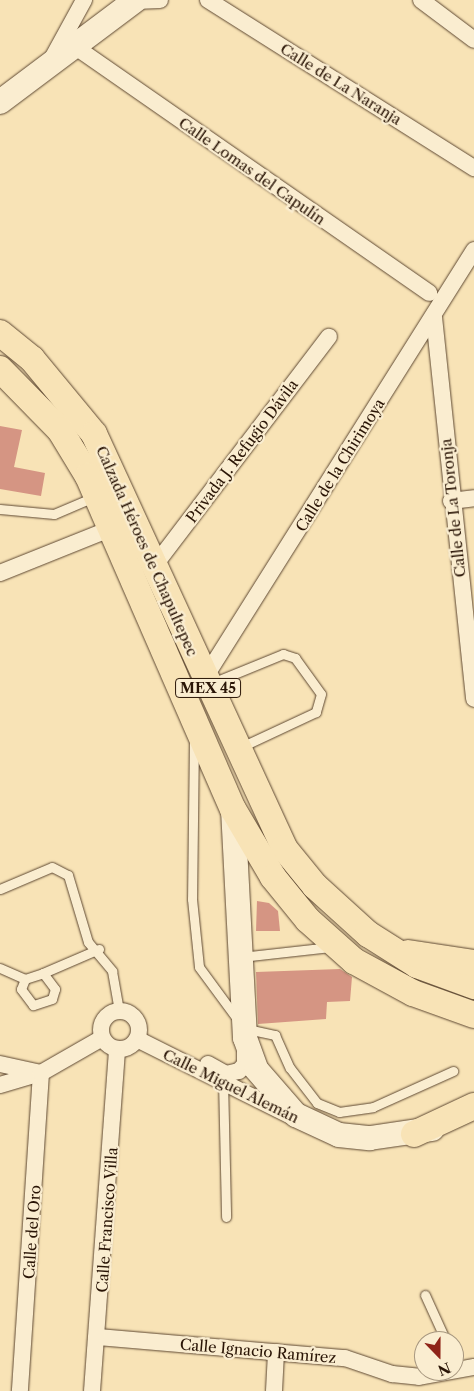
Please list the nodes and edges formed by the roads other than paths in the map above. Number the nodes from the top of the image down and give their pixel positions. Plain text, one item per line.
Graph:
1 (84, 0) edge
2 (160, 0) edge
3 (208, 0) edge
4 (421, 0) edge
5 (136, 1) edge
6 (474, 40) edge
7 (77, 48) junction
8 (45, 73) junction
9 (0, 102) edge
10 (474, 168) edge
11 (474, 250) edge
12 (429, 293) dead end
13 (434, 317) junction
14 (0, 333) edge
15 (330, 337) dead end
16 (0, 368) edge
17 (97, 496) junction
18 (474, 498) edge
19 (451, 501) junction
20 (0, 509) edge
21 (110, 529) junction
22 (155, 565) junction
23 (0, 573) edge
24 (205, 682) junction
25 (474, 699) edge
26 (194, 720) junction
27 (236, 749) junction
28 (233, 809) junction
29 (0, 889) edge
30 (336, 946) junction
31 (99, 949) junction
32 (394, 952) junction
33 (240, 957) junction
34 (474, 963) edge
35 (0, 968) edge
36 (43, 973) junction
37 (25, 979) junction
38 (474, 986) edge
39 (119, 1010) junction
40 (474, 1015) edge
41 (138, 1033) junction
42 (244, 1033) junction
43 (102, 1038) junction
44 (117, 1049) junction
45 (0, 1064) edge
46 (453, 1071) dead end
47 (41, 1073) junction
48 (226, 1077) junction
49 (0, 1085) edge
50 (474, 1106) edge
51 (474, 1116) edge
52 (314, 1126) junction
53 (414, 1134) junction
54 (226, 1217) dead end
55 (424, 1295) dead end
56 (441, 1331) edge
57 (98, 1337) junction
58 (276, 1352) junction
59 (414, 1376) edge
60 (20, 1391) edge
61 (92, 1391) edge
62 (274, 1391) edge

1 - 8 street
2 - 5 street
3 - 10 street, Calle de La Naranja
4 - 6 street
5 - 7 street
7 - 8 street
7 - 12 street, Calle Lomas del Capulín
8 - 9 street
11 - 13 street, Calle de la Chirimoya
13 - 19 street, Calle de La Toronja
13 - 24 street, Calle de la Chirimoya
14 - 22 main road, Calzada Héroes de Chapultepec / MEX 45
15 - 22 street, Privada J. Refugio Dávila
16 - 17 main road, Calzada Héroes de Chapultepec / MEX 45
17 - 20 lane
17 - 21 main road, Calzada Héroes de Chapultepec / MEX 45
18 - 19 street
19 - 25 street, Calle de La Toronja
21 - 23 street
21 - 26 main road, Calzada Héroes de Chapultepec / MEX 45
22 - 24 main road, Calzada Héroes de Chapultepec / MEX 45
24 - 27 main road, Calzada Héroes de Chapultepec / MEX 45
24 - 27 lane
26 - 28 main road, Calzada Héroes de Chapultepec / MEX 45
26 - 42 lane
27 - 32 main road, Calzada Héroes de Chapultepec / MEX 45
28 - 30 main road, Calzada Héroes de Chapultepec / MEX 45
28 - 33 street
29 - 31 lane
30 - 33 lane
30 - 40 main road, Calzada Héroes de Chapultepec / MEX 45
31 - 36 lane
31 - 39 lane
32 - 34 main road
32 - 38 main road, Calzada Héroes de Chapultepec / MEX 45
33 - 42 street
35 - 37 lane
36 - 37 lane
36 - 37 lane
39 - 41 street
39 - 43 street
41 - 44 street
41 - 48 street, Calle Miguel Alemán
42 - 46 lane
42 - 48 street
42 - 52 street
43 - 44 street
43 - 47 street
44 - 57 street, Calle Francisco Villa
45 - 47 street
47 - 49 street
47 - 60 street, Calle del Oro
48 - 52 street, Calle Miguel Alemán
48 - 54 lane
50 - 53 main road
51 - 53 street, Calle Miguel Alemán
52 - 53 street, Calle Miguel Alemán
55 - 56 lane
57 - 58 street, Calle Ignacio Ramírez
57 - 61 street, Calle Francisco Villa
58 - 59 street, Calle Ignacio Ramírez
58 - 62 street

